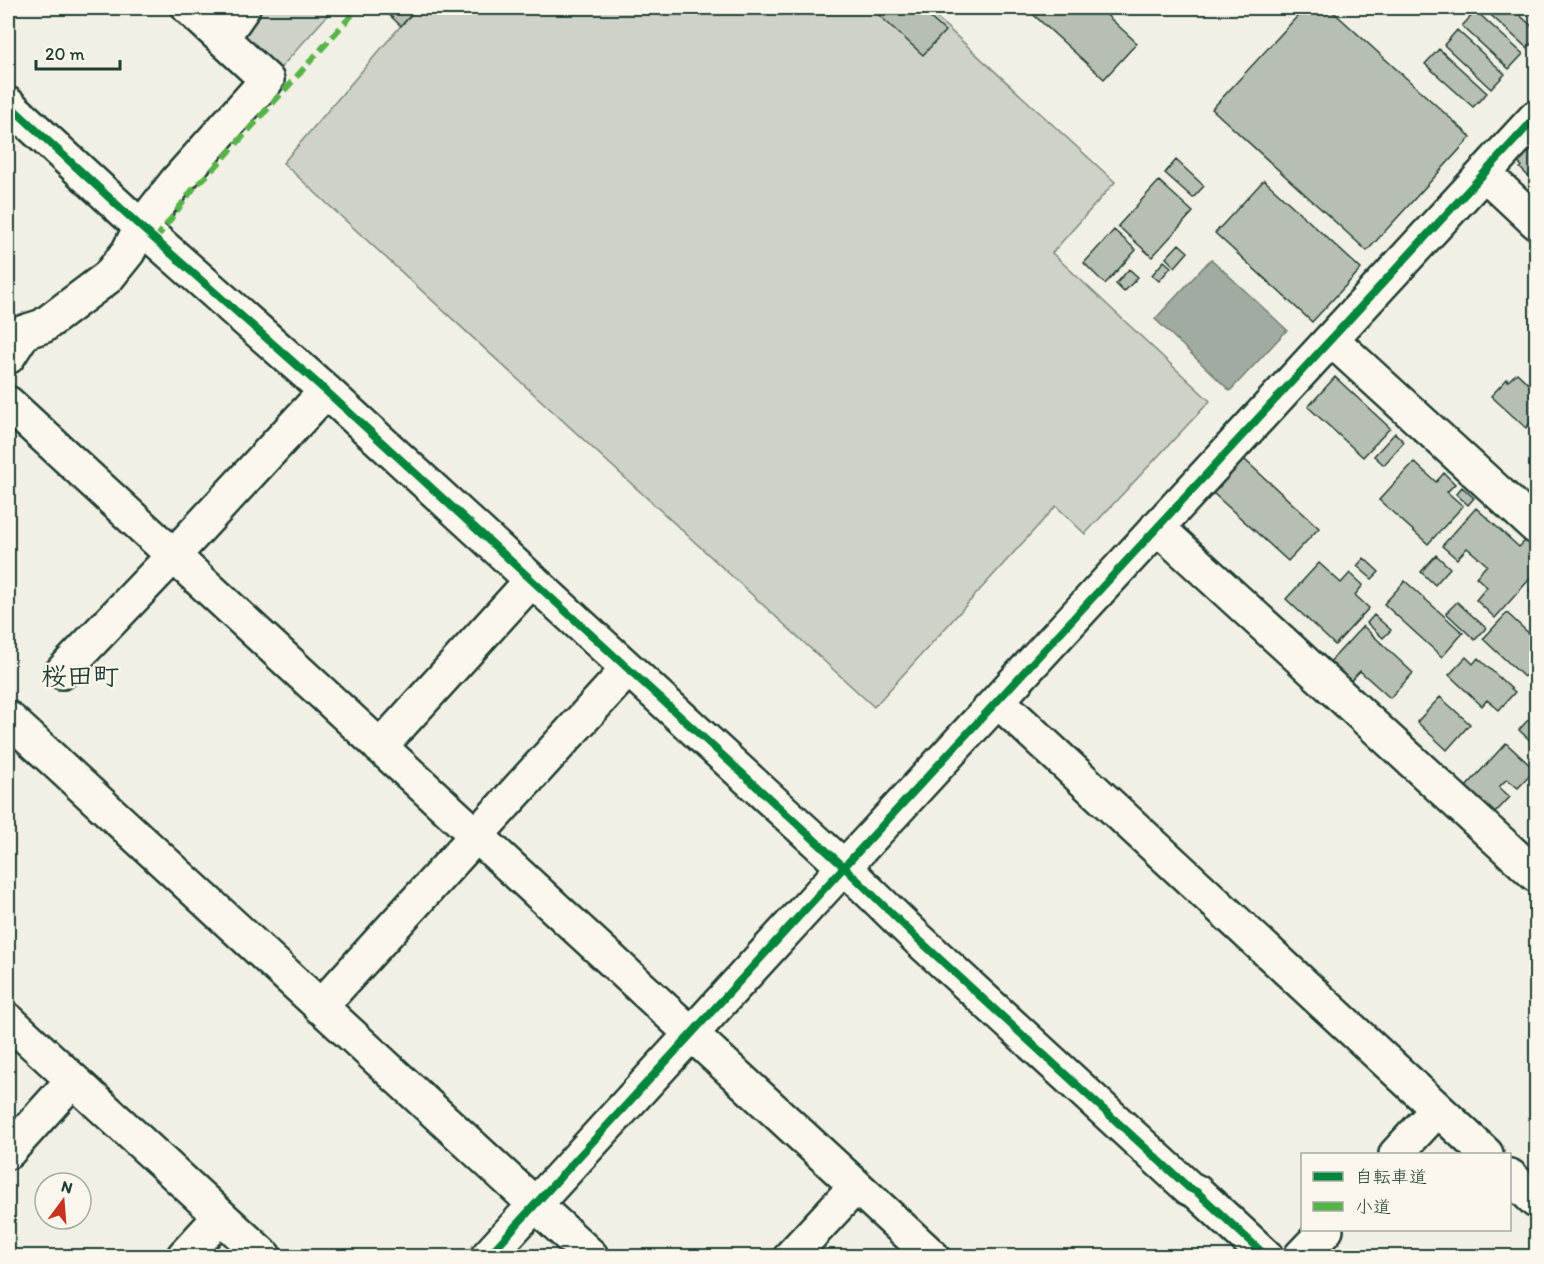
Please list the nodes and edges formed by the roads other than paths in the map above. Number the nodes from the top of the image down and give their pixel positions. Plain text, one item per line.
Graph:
1 (189, 8) edge
2 (243, 8) edge
3 (222, 38) junction
4 (8, 104) edge
5 (1536, 117) edge
6 (1485, 174) junction
7 (1536, 222) edge
8 (141, 227) junction
9 (13, 336) edge
10 (1332, 340) junction
11 (326, 391) junction
12 (8, 403) edge
13 (1157, 527) junction
14 (1536, 527) edge
15 (173, 556) junction
16 (532, 580) junction
17 (628, 669) junction
18 (62, 672) dead end
19 (998, 701) junction
20 (10, 726) edge
21 (380, 747) junction
22 (476, 836) junction
23 (844, 867) junction
24 (1536, 875) edge
25 (320, 1007) junction
26 (8, 1020) edge
27 (691, 1035) junction
28 (72, 1081) junction
29 (1437, 1110) junction
30 (8, 1152) edge
31 (1398, 1153) edge
32 (1484, 1153) edge
33 (1511, 1178) edge
34 (856, 1186) junction
35 (1536, 1201) edge
36 (535, 1205) junction
37 (220, 1217) junction
38 (1325, 1231) edge
39 (184, 1257) edge
40 (264, 1257) edge
41 (488, 1257) edge
42 (591, 1257) edge
43 (791, 1257) edge
44 (932, 1257) edge
45 (1266, 1257) edge
46 (1301, 1257) edge

1 - 3 street
2 - 3 street
3 - 8 street
4 - 8 street
5 - 6 street
6 - 7 street
6 - 10 street
8 - 9 street
8 - 11 street
10 - 13 street
10 - 14 street
11 - 15 street
11 - 16 street
12 - 15 street
13 - 19 street
13 - 24 street
15 - 18 street
15 - 21 street
16 - 17 street
16 - 21 street
17 - 22 street
17 - 23 street
19 - 23 street
19 - 29 street
20 - 25 street
21 - 22 street
22 - 25 street
22 - 27 street
23 - 27 street
23 - 45 street
25 - 36 street
26 - 28 street
27 - 34 street
27 - 36 street
28 - 30 street
28 - 37 street
29 - 31 street
29 - 32 street
33 - 35 street
34 - 43 street
34 - 44 street
36 - 41 street
36 - 42 street
37 - 39 street
37 - 40 street
38 - 46 street

